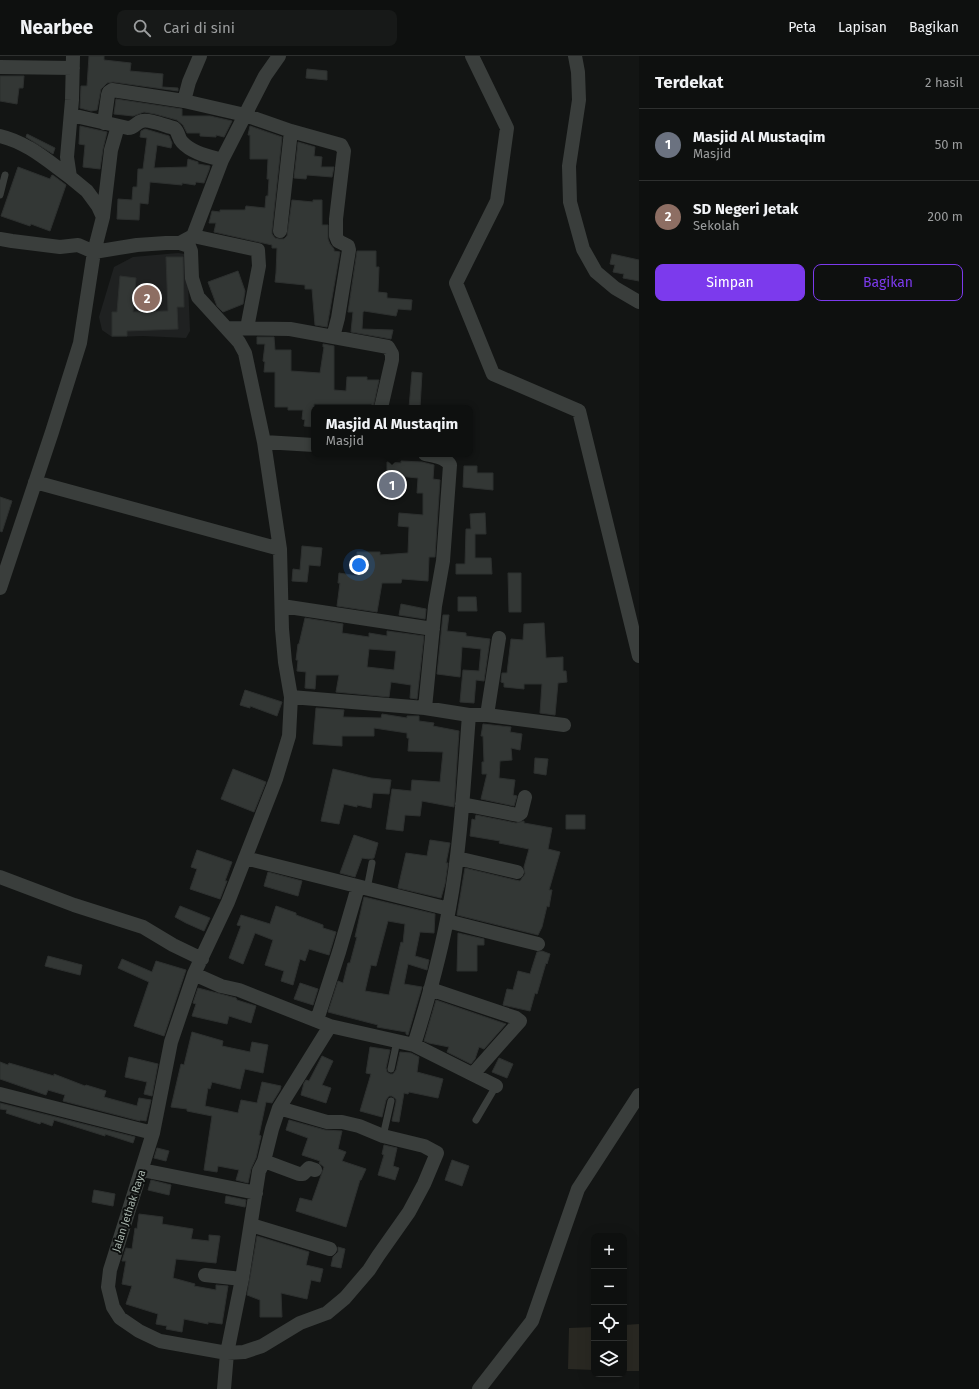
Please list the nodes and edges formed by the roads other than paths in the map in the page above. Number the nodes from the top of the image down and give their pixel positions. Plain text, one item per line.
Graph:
1 (200, 56) edge
2 (279, 56) edge
3 (472, 56) edge
4 (575, 56) edge
5 (73, 62) edge
6 (0, 67) edge
7 (184, 101) junction
8 (71, 115) junction
9 (246, 115) junction
10 (104, 123) junction
11 (118, 126) junction
12 (291, 131) junction
13 (0, 136) edge
14 (222, 160) junction
15 (5, 175) dead end
16 (70, 177) junction
17 (0, 195) edge
18 (103, 217) junction
19 (280, 231) dead end
20 (193, 236) junction
21 (0, 238) edge
22 (180, 243) junction
23 (94, 252) junction
24 (639, 302) edge
25 (227, 328) junction
26 (247, 328) junction
27 (333, 337) junction
28 (382, 405) edge
29 (264, 442) junction
30 (311, 444) edge
31 (436, 457) edge
32 (35, 482) junction
33 (280, 549) junction
34 (0, 588) edge
35 (282, 606) junction
36 (433, 629) junction
37 (499, 638) dead end
38 (639, 656) edge
39 (291, 697) junction
40 (425, 708) junction
41 (469, 715) junction
42 (487, 715) junction
43 (564, 724) dead end
44 (525, 797) dead end
45 (462, 804) junction
46 (245, 858) junction
47 (457, 858) junction
48 (372, 863) dead end
49 (517, 872) dead end
50 (0, 877) edge
51 (362, 888) junction
52 (448, 915) junction
53 (538, 944) dead end
54 (202, 959) junction
55 (194, 974) junction
56 (430, 989) junction
57 (317, 1020) junction
58 (330, 1026) junction
59 (397, 1041) junction
60 (414, 1045) junction
61 (391, 1069) dead end
62 (473, 1074) junction
63 (496, 1086) joint
64 (0, 1094) edge
65 (639, 1095) edge
66 (391, 1101) dead end
67 (279, 1108) junction
68 (476, 1120) dead end
69 (152, 1133) junction
70 (383, 1136) junction
71 (264, 1161) junction
72 (142, 1170) junction
73 (315, 1170) dead end
74 (256, 1193) junction
75 (251, 1226) junction
76 (330, 1249) dead end
77 (204, 1275) dead end
78 (242, 1279) junction
79 (227, 1353) junction
80 (224, 1389) edge
81 (479, 1389) edge

1 - 7 street
2 - 9 street
3 - 38 street
4 - 24 street
5 - 6 street
5 - 8 street
7 - 9 street
7 - 10 street
8 - 10 street
8 - 16 street
9 - 12 street
9 - 14 street
10 - 11 street
11 - 14 street
11 - 18 street
12 - 19 street
12 - 27 street
13 - 16 street
14 - 20 street
15 - 17 lane
16 - 18 street
18 - 23 street
20 - 22 street
20 - 26 street
21 - 23 street
22 - 23 street
22 - 25 street, Jalan Jethak Raya
23 - 32 street
25 - 26 street
25 - 29 street, Jalan Jethak Raya
26 - 27 street
27 - 28 street
29 - 30 street
29 - 33 street, Jalan Jethak Raya
31 - 36 street
32 - 33 street
32 - 34 street
33 - 35 street, Jalan Jethak Raya
35 - 36 street
35 - 39 street, Jalan Jethak Raya
36 - 40 street
37 - 42 street
39 - 40 street
39 - 46 street, Jalan Jethak Raya
40 - 41 street
41 - 42 street
41 - 45 street
42 - 43 street
44 - 45 street
45 - 47 street
46 - 51 street
46 - 54 street, Jalan Jethak Raya
47 - 49 street
47 - 52 street
48 - 51 lane
50 - 54 street
51 - 52 street
51 - 57 street
52 - 53 street
52 - 56 street
54 - 55 street, Jalan Jethak Raya
55 - 57 street
55 - 69 street, Jalan Jethak Raya
56 - 60 street
56 - 62 street
57 - 58 street
58 - 59 street
58 - 67 street
59 - 60 street
59 - 61 lane
60 - 62 street
62 - 63 street
63 - 68 lane
64 - 69 street
65 - 81 street
66 - 70 lane
67 - 70 street
67 - 71 street
69 - 72 street, Jalan Jethak Raya
70 - 79 street, Jalan Jethak Raya
71 - 73 street
71 - 74 street
72 - 74 street
72 - 79 street, Jalan Jethak Raya
74 - 75 street
75 - 76 street
75 - 78 street
77 - 78 street
78 - 79 street
79 - 80 street

